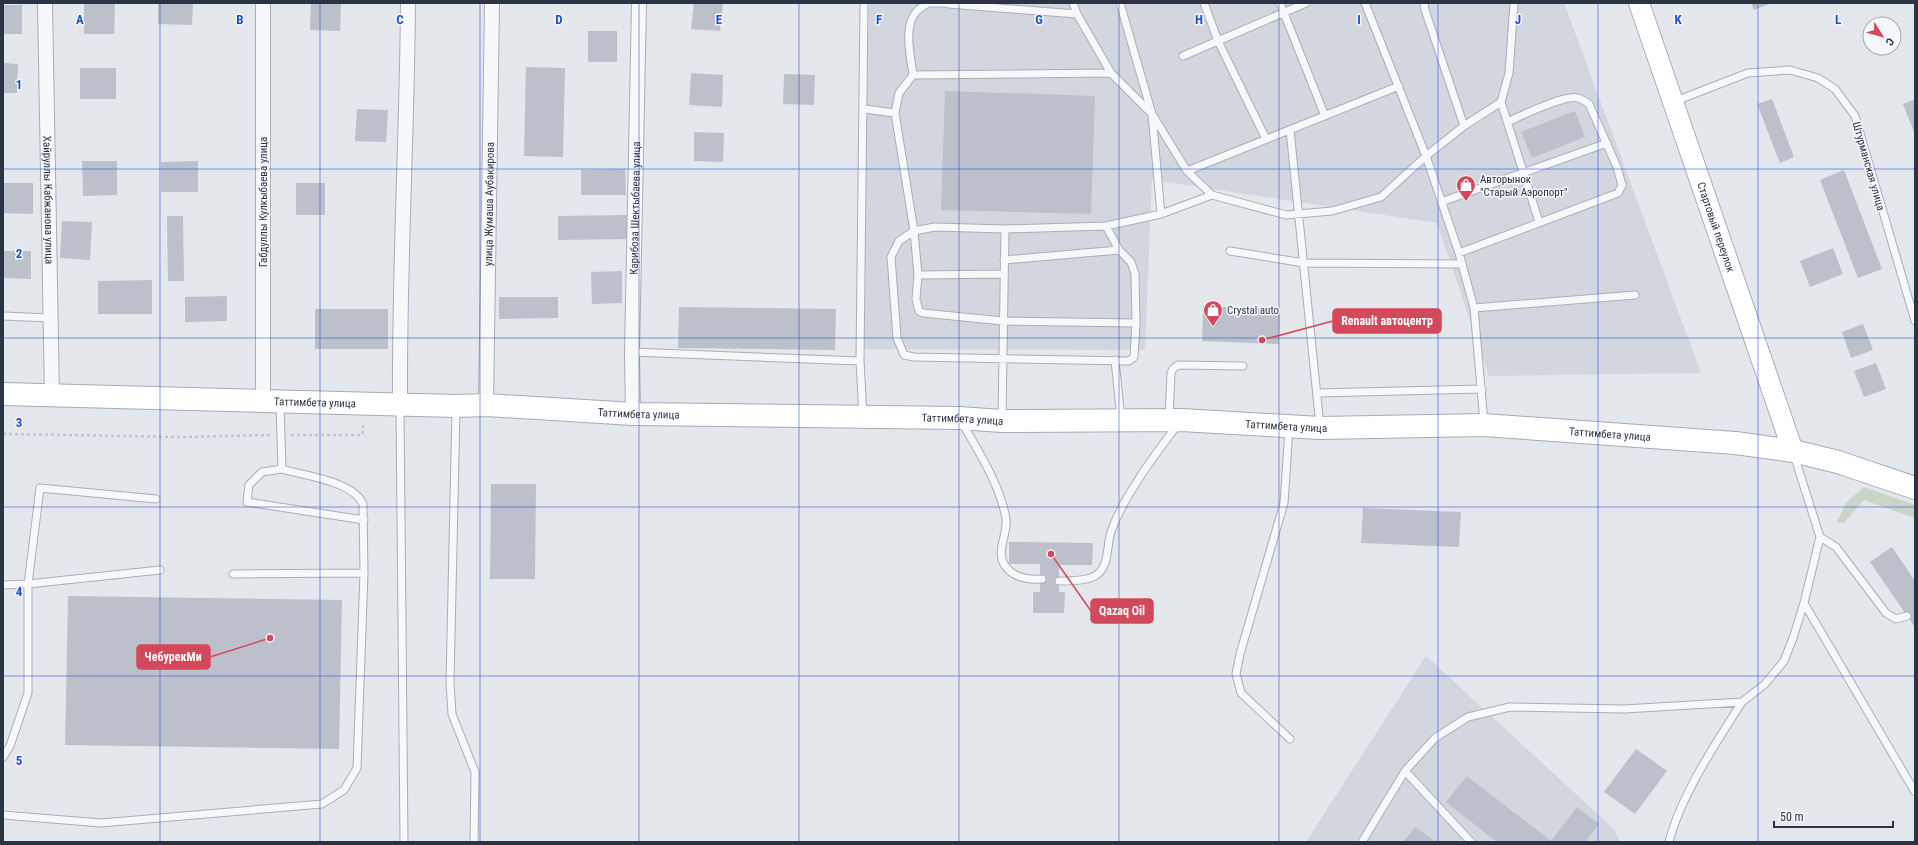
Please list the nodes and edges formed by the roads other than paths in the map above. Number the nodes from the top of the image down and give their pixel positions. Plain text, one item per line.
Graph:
1 (45, 3) edge
2 (263, 3) edge
3 (408, 3) edge
4 (492, 3) edge
5 (640, 3) edge
6 (864, 3) edge
7 (929, 3) edge
8 (1073, 3) edge
9 (1120, 3) edge
10 (1204, 3) edge
11 (1280, 3) edge
12 (1306, 3) edge
13 (1365, 3) edge
14 (1424, 3) edge
15 (1514, 3) edge
16 (1639, 3) edge
17 (949, 4) edge
18 (1014, 6) edge
19 (1284, 13) junction
20 (1077, 14) junction
21 (1218, 41) junction
22 (1183, 56) dead end
23 (1111, 73) junction
24 (913, 76) junction
25 (1399, 86) junction
26 (1501, 102) junction
27 (1673, 102) junction
28 (864, 109) junction
29 (895, 113) junction
30 (1152, 114) junction
31 (1325, 116) junction
32 (1507, 122) junction
33 (1464, 126) junction
34 (1290, 130) junction
35 (1266, 139) junction
36 (1607, 143) junction
37 (1426, 156) junction
38 (1187, 171) junction
39 (1523, 173) junction
40 (1212, 195) junction
41 (1441, 202) junction
42 (1161, 214) junction
43 (1299, 215) junction
44 (1539, 222) junction
45 (1106, 226) junction
46 (1005, 229) junction
47 (914, 231) junction
48 (1119, 250) junction
49 (1230, 251) dead end
50 (1459, 252) junction
51 (1004, 260) junction
52 (1304, 263) junction
53 (1461, 264) junction
54 (1004, 274) junction
55 (918, 275) junction
56 (1635, 295) dead end
57 (1474, 308) junction
58 (3, 316) edge
59 (50, 318) junction
60 (1003, 321) junction
61 (1915, 321) edge
62 (1136, 324) junction
63 (632, 352) junction
64 (1003, 360) junction
65 (1115, 360) junction
66 (860, 361) junction
67 (1243, 366) dead end
68 (1482, 389) junction
69 (1317, 393) junction
70 (3, 394) edge
71 (52, 397) junction
72 (272, 401) junction
73 (486, 404) junction
74 (400, 405) junction
75 (456, 406) junction
76 (633, 414) junction
77 (863, 418) junction
78 (959, 418) junction
79 (1122, 420) junction
80 (1175, 420) junction
81 (1002, 421) junction
82 (1484, 425) junction
83 (1289, 426) junction
84 (1320, 428) junction
85 (1793, 451) junction
86 (282, 470) junction
87 (1915, 488) edge
88 (156, 499) dead end
89 (364, 520) junction
90 (1820, 537) junction
91 (160, 570) dead end
92 (233, 574) dead end
93 (364, 574) junction
94 (1042, 579) dead end
95 (1059, 580) dead end
96 (28, 584) junction
97 (3, 585) edge
98 (1804, 603) junction
99 (1907, 616) dead end
100 (1742, 702) junction
101 (1290, 739) dead end
102 (3, 757) edge
103 (1405, 771) junction
104 (1915, 792) edge
105 (3, 815) edge
106 (404, 842) edge
107 (474, 842) edge
108 (1362, 842) edge
109 (1471, 842) edge
110 (1669, 842) edge

1 - 59 street, Хайруллы Кабжанова улица
2 - 72 street, Габдуллы Кулкыбаева улица
3 - 74 street
4 - 73 street, улица Жумаша Аубакирова
5 - 63 street, Карибоза Шектыбаева улица
6 - 28 lane
7 - 17 lane
7 - 24 lane
8 - 20 lane
9 - 30 lane
10 - 21 lane
11 - 19 lane
12 - 19 lane
13 - 25 lane
14 - 33 lane
15 - 26 lane
16 - 27 street, Стартовый переулок
17 - 18 lane
18 - 20 lane
19 - 21 lane
19 - 31 lane
20 - 23 lane
21 - 22 lane
21 - 35 lane
23 - 24 lane
23 - 30 lane
24 - 29 lane
25 - 31 lane
25 - 37 lane
26 - 32 lane
26 - 33 lane
27 - 61 lane, Штурманская улица
27 - 85 street, Стартовый переулок
28 - 29 lane
28 - 66 lane
29 - 47 lane
30 - 38 lane
30 - 42 lane
31 - 34 lane
32 - 36 lane
32 - 39 lane
33 - 37 lane
34 - 35 lane
34 - 43 lane
35 - 38 lane
36 - 39 lane
36 - 44 lane
37 - 41 lane
37 - 43 lane
38 - 40 lane
39 - 41 lane
39 - 44 lane
40 - 42 lane
40 - 43 lane
41 - 50 lane
42 - 45 lane
43 - 52 lane
44 - 50 lane
45 - 46 lane
45 - 48 lane
46 - 47 lane
46 - 51 lane
47 - 55 lane
47 - 64 lane
48 - 51 lane
48 - 62 lane
49 - 52 lane
50 - 53 lane
51 - 54 lane
52 - 53 lane
52 - 69 lane
53 - 57 lane
54 - 55 lane
54 - 60 lane
55 - 60 lane
56 - 57 lane
57 - 68 lane
58 - 59 lane
59 - 71 street, Хайруллы Кабжанова улица
60 - 62 lane
60 - 64 lane
62 - 65 lane
63 - 66 lane
63 - 76 street, Карибоза Шектыбаева улица
64 - 65 lane
64 - 81 lane
65 - 79 lane
66 - 77 lane
67 - 80 lane
68 - 69 lane
68 - 82 lane
69 - 84 lane
70 - 71 main road, Таттимбета улица
71 - 72 main road, Таттимбета улица
72 - 74 main road, Таттимбета улица
72 - 86 lane
73 - 75 main road, Таттимбета улица
73 - 76 main road, Таттимбета улица
74 - 75 main road, Таттимбета улица
74 - 106 lane
75 - 107 lane
76 - 77 main road, Таттимбета улица
77 - 78 main road, Таттимбета улица
78 - 81 main road, Таттимбета улица
78 - 94 lane
79 - 80 main road, Таттимбета улица
79 - 81 main road, Таттимбета улица
80 - 83 main road, Таттимбета улица
80 - 95 lane
82 - 84 main road, Таттимбета улица
82 - 85 main road, Таттимбета улица
83 - 84 main road, Таттимбета улица
83 - 101 lane
85 - 87 main road, Таттимбета улица
85 - 90 lane
86 - 89 lane
86 - 89 lane
88 - 96 lane
89 - 93 lane
90 - 98 lane
90 - 99 lane
91 - 96 lane
92 - 93 lane
93 - 105 lane
96 - 97 lane
96 - 102 lane
98 - 100 lane
98 - 104 lane
100 - 103 lane
100 - 110 lane
103 - 108 lane
103 - 109 lane

